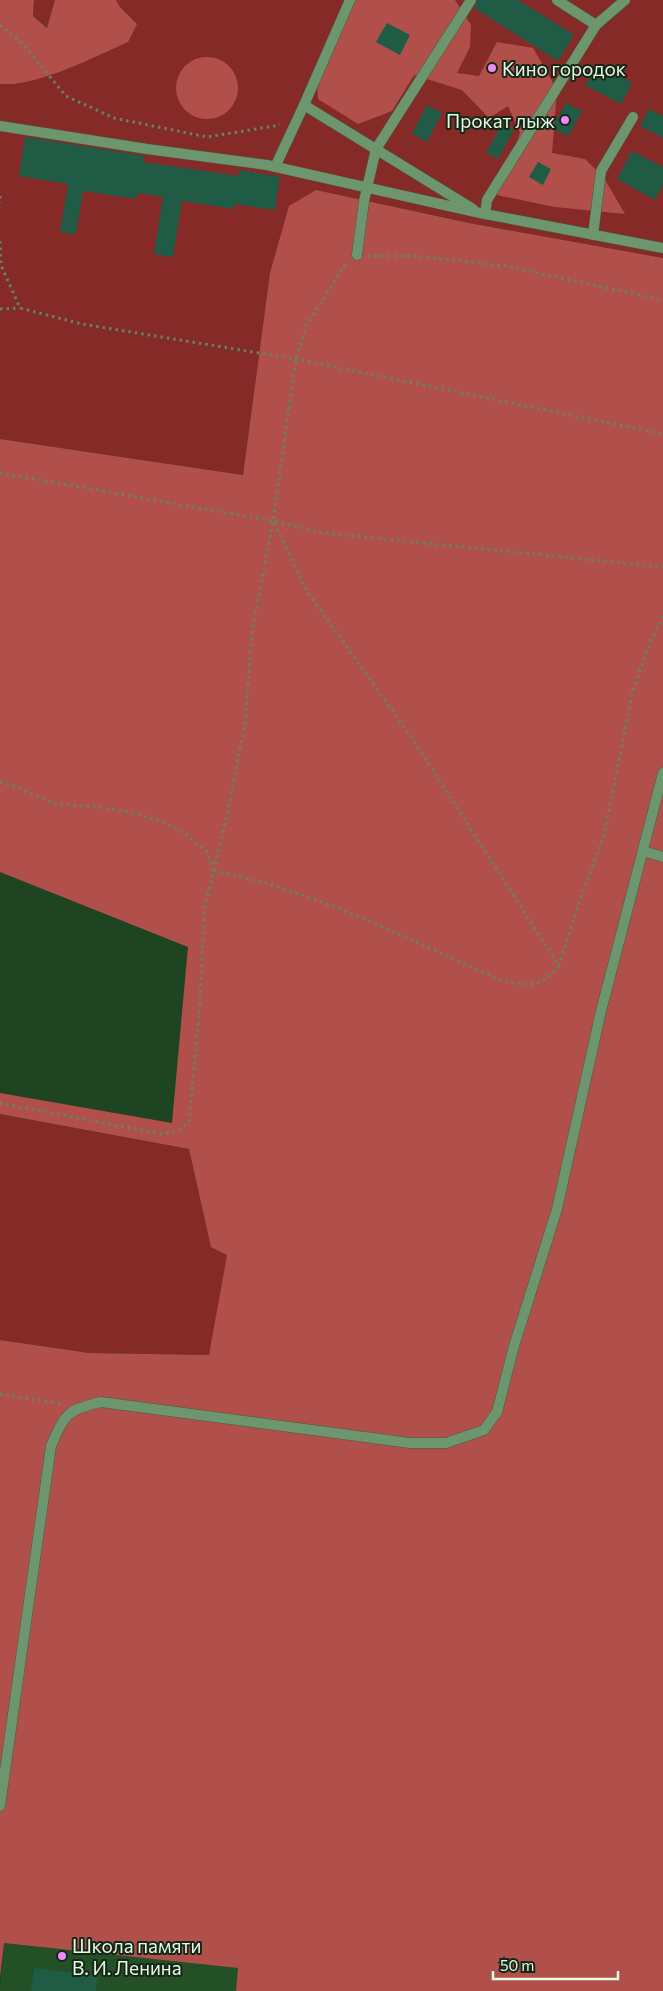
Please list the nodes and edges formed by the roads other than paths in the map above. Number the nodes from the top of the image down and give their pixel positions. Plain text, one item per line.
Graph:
1 (350, 0) edge
2 (471, 0) edge
3 (558, 0) edge
4 (625, 0) edge
5 (596, 25) junction
6 (304, 105) junction
7 (633, 117) dead end
8 (0, 126) edge
9 (376, 149) junction
10 (275, 167) junction
11 (367, 188) junction
12 (483, 214) junction
13 (593, 235) junction
14 (663, 248) edge
15 (357, 255) road end
16 (663, 773) edge
17 (643, 851) junction
18 (663, 857) edge
19 (0, 1806) edge

1 - 6 lane
2 - 9 lane
3 - 5 lane
4 - 5 lane
5 - 12 lane
6 - 9 lane
6 - 10 lane
7 - 13 lane
8 - 10 lane
9 - 11 lane
9 - 12 lane
10 - 11 lane
11 - 12 lane
11 - 15 lane
12 - 13 lane
13 - 14 lane
16 - 17 lane
17 - 18 lane
17 - 19 lane

